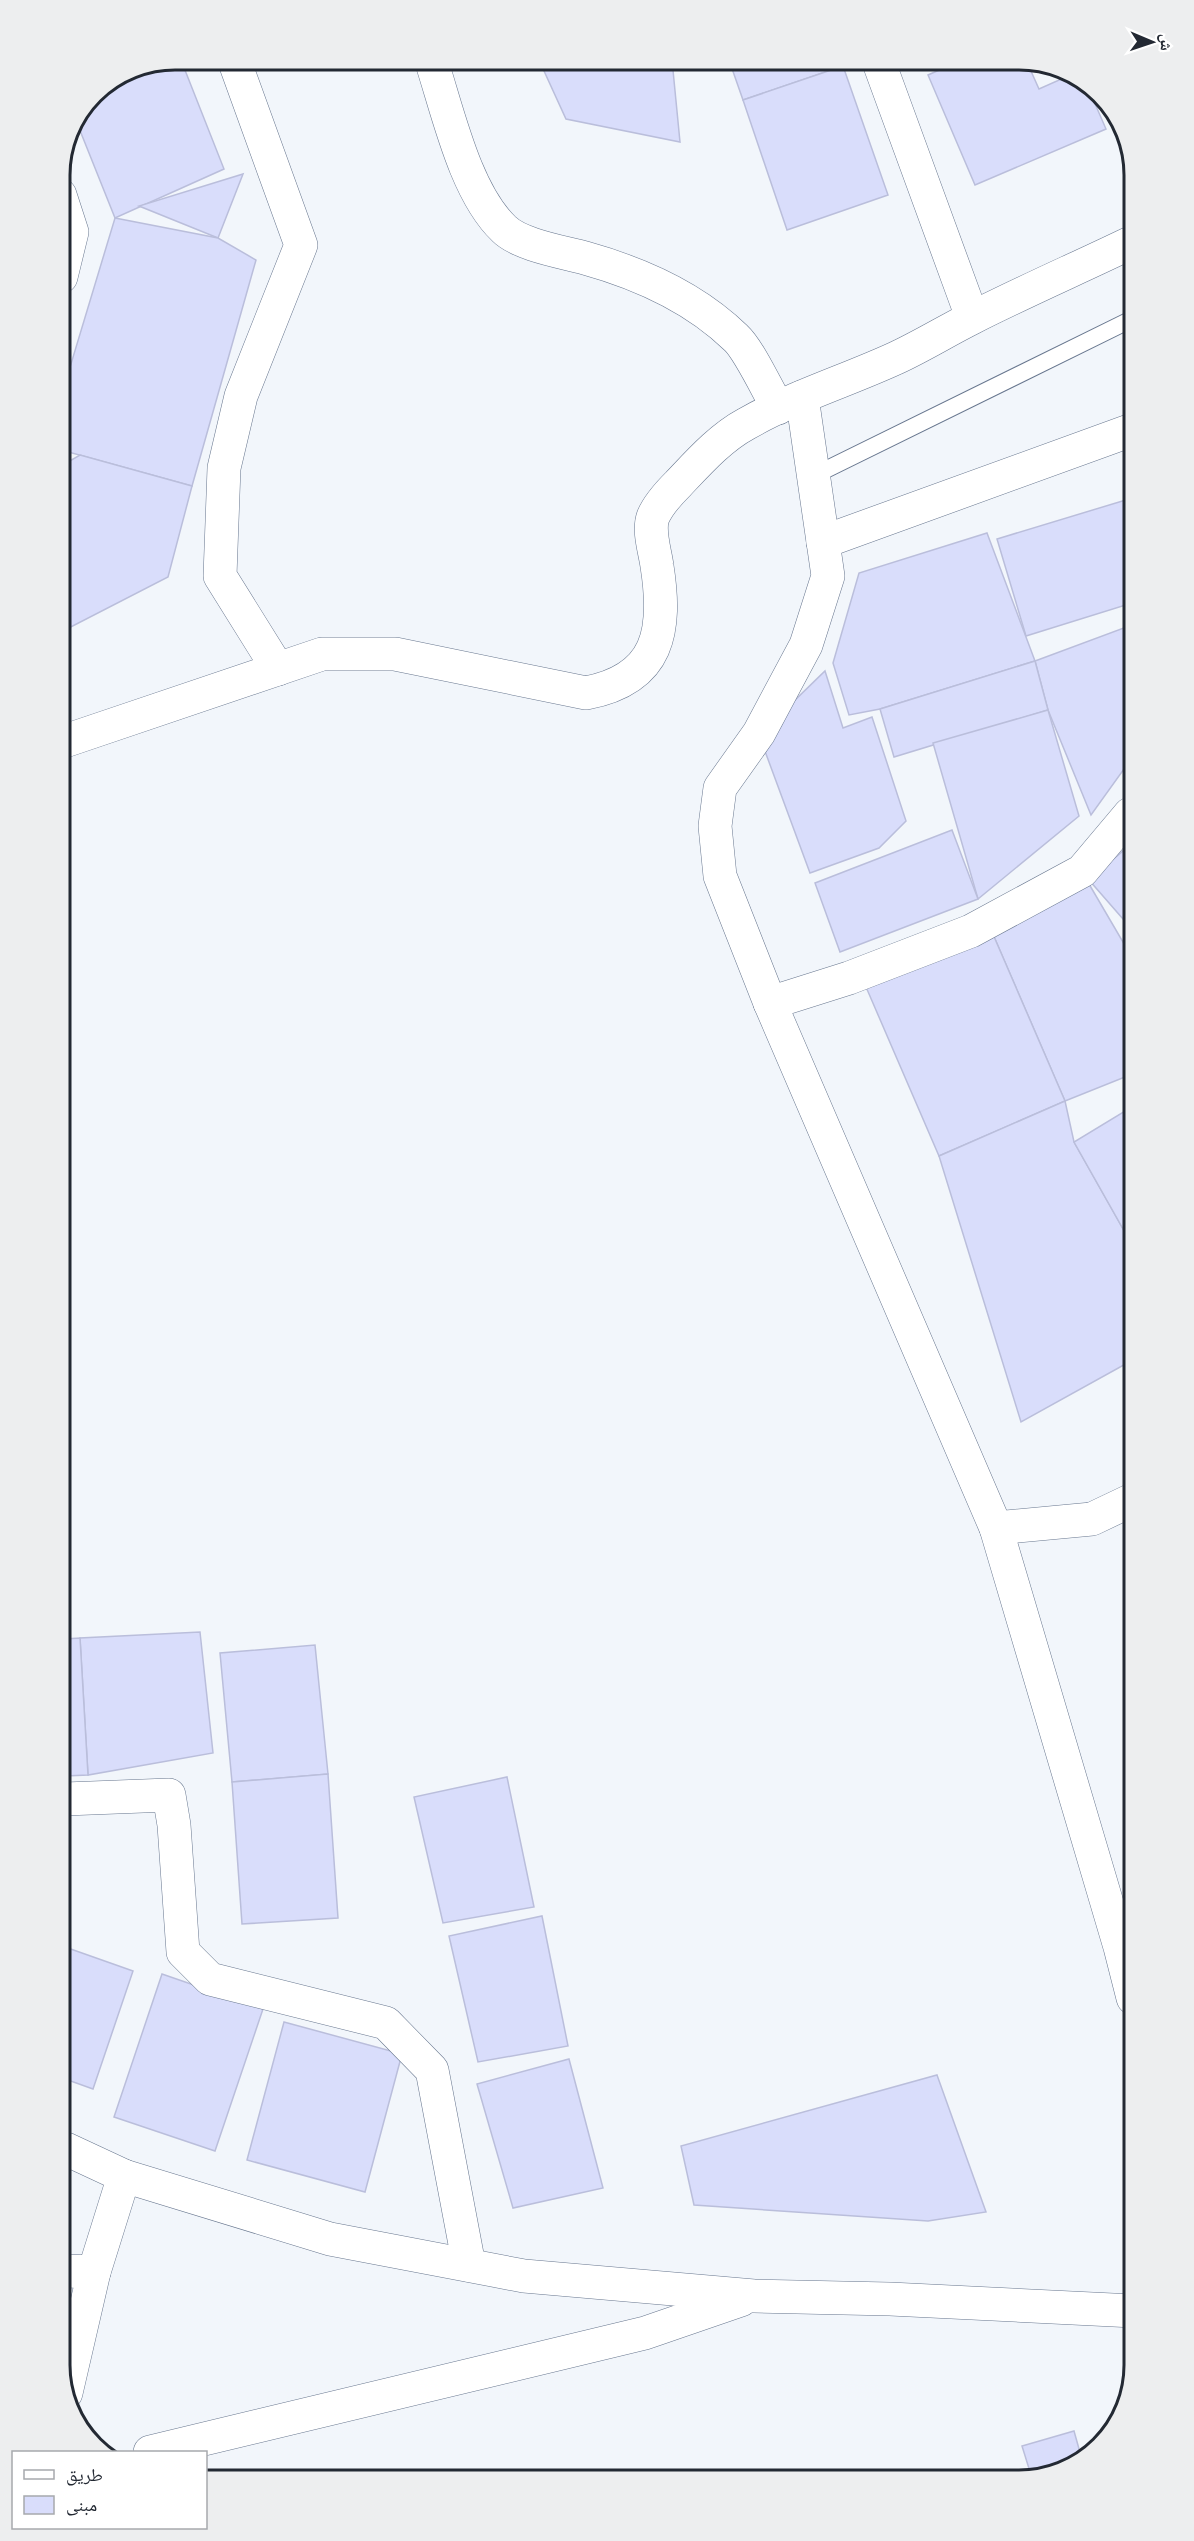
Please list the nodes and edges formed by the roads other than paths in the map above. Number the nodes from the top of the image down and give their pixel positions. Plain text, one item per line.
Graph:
1 (238, 71) edge
2 (435, 71) edge
3 (882, 71) edge
4 (1124, 246) edge
5 (972, 317) junction
6 (1124, 323) edge
7 (790, 402) junction
8 (1124, 433) edge
9 (813, 476) junction
10 (824, 542) junction
11 (278, 669) junction
12 (71, 739) edge
13 (1124, 821) edge
14 (770, 1003) junction
15 (1124, 1504) edge
16 (996, 1528) junction
17 (70, 1799) edge
18 (1124, 1940) edge
19 (70, 2151) edge
20 (123, 2176) junction
21 (469, 2265) junction
22 (80, 2272) edge
23 (754, 2296) junction
24 (1124, 2310) edge
25 (70, 2358) edge
26 (154, 2451) edge

1 - 11 street
2 - 7 street
3 - 5 street
4 - 5 street
5 - 7 street
6 - 9 lane
7 - 9 street
7 - 11 street
8 - 10 street
9 - 10 street
10 - 14 street
11 - 12 street
13 - 14 street
14 - 16 street
15 - 16 street
16 - 18 street
17 - 21 street
19 - 20 street
20 - 21 street
20 - 22 street
21 - 23 street
22 - 25 street
23 - 24 street
23 - 26 street

